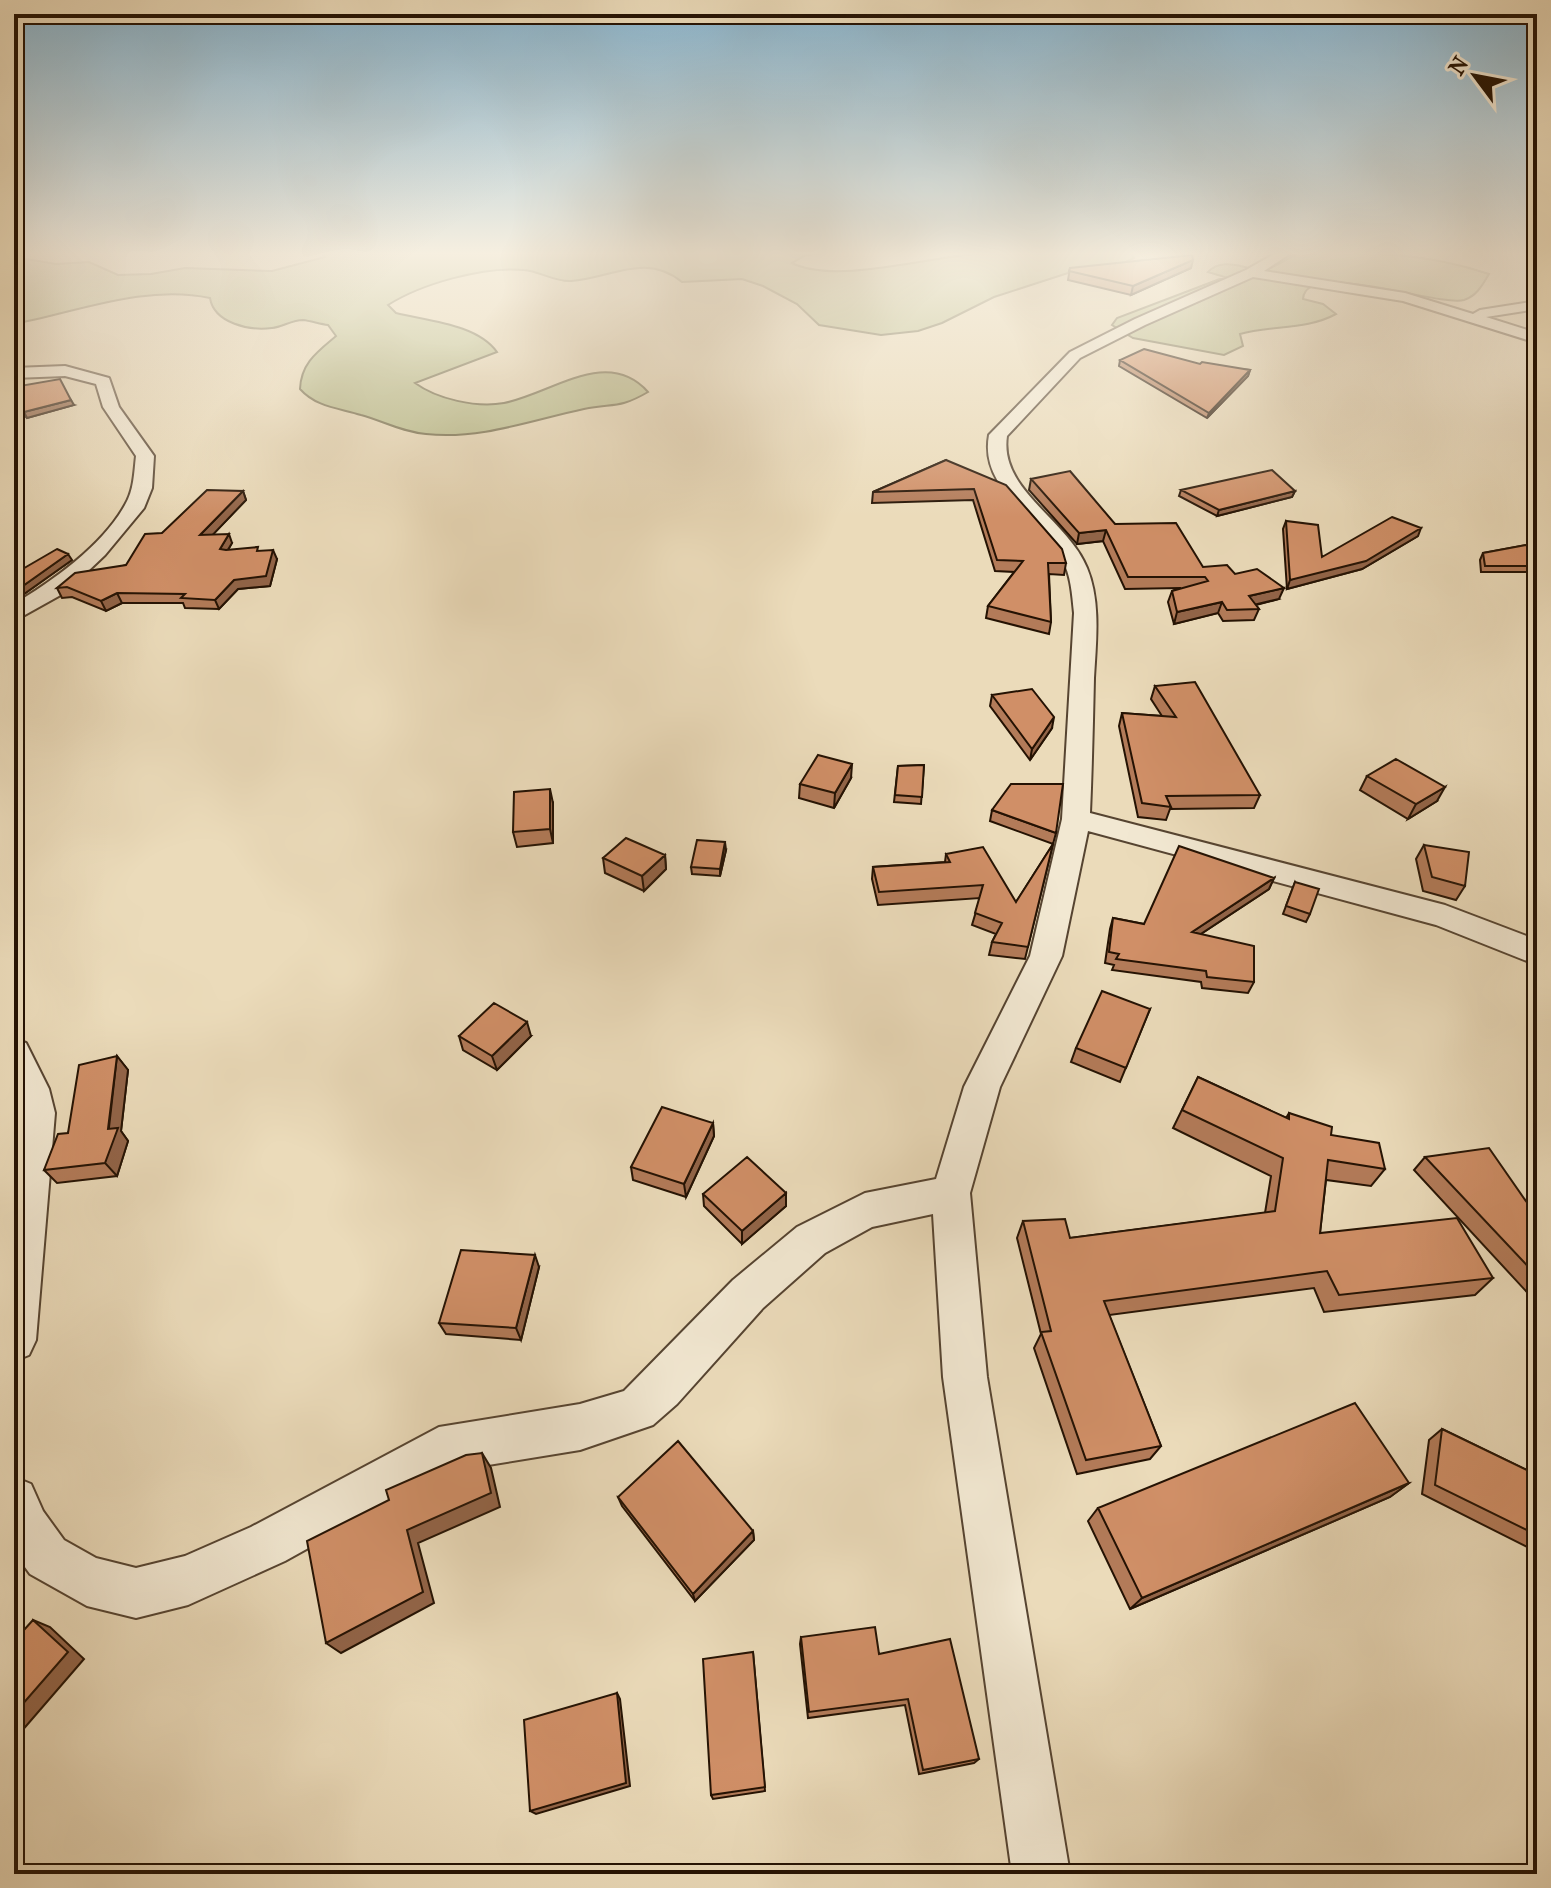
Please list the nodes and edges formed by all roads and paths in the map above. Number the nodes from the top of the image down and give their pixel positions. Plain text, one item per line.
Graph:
1 (1102, 341) edge
2 (14, 373) edge
3 (14, 614) edge
4 (1076, 819) junction
5 (1537, 953) edge
6 (14, 1053) edge
7 (951, 1193) junction
8 (14, 1340) edge
9 (14, 1501) edge
10 (1041, 1874) edge

1 - 4 street
2 - 3 street
4 - 5 street
4 - 7 street
6 - 8 street
7 - 9 street
7 - 10 street

